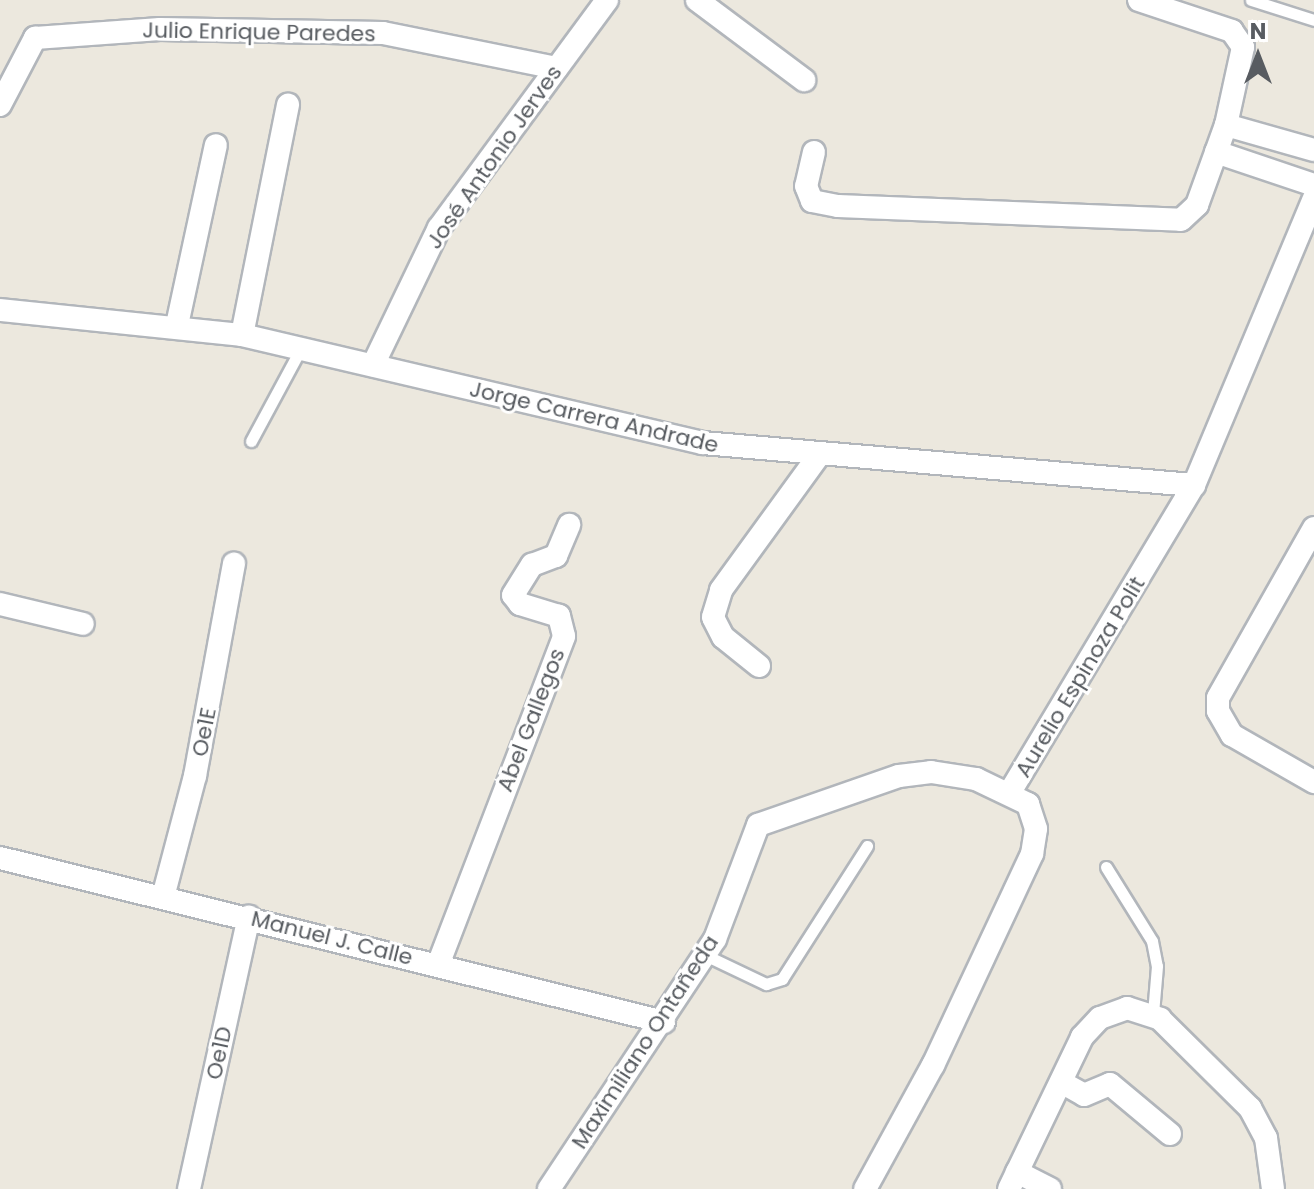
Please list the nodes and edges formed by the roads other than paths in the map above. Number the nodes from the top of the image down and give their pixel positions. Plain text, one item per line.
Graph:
1 (607, 0) edge
2 (697, 0) edge
3 (1139, 0) edge
4 (1251, 0) edge
5 (1314, 20) edge
6 (557, 68) junction
7 (804, 80) dead end
8 (0, 105) edge
9 (288, 105) dead end
10 (1226, 125) junction
11 (216, 145) dead end
12 (1304, 147) edge
13 (814, 152) dead end
14 (1216, 152) junction
15 (1283, 174) junction
16 (1314, 185) edge
17 (1314, 198) edge
18 (0, 310) edge
19 (177, 325) junction
20 (242, 335) junction
21 (301, 347) junction
22 (373, 365) junction
23 (251, 441) dead end
24 (819, 455) junction
25 (1194, 485) junction
26 (569, 525) dead end
27 (1314, 528) edge
28 (234, 564) dead end
29 (0, 604) edge
30 (83, 624) dead end
31 (759, 666) dead end
32 (1230, 725) junction
33 (1314, 766) edge
34 (1314, 782) edge
35 (1010, 792) junction
36 (867, 846) dead end
37 (0, 858) edge
38 (1106, 867) dead end
39 (163, 897) junction
40 (249, 917) junction
41 (705, 955) junction
42 (438, 965) junction
43 (1153, 1014) junction
44 (664, 1022) junction
45 (1061, 1082) junction
46 (1170, 1134) dead end
47 (1013, 1181) edge
48 (189, 1189) edge
49 (549, 1189) edge
50 (865, 1189) edge
51 (1050, 1189) edge
52 (1273, 1189) edge

1 - 6 street, José Antonio Jerves
2 - 7 street
3 - 10 street
4 - 5 lane
6 - 8 street, Julio Enrique Paredes
6 - 22 street, José Antonio Jerves
9 - 20 street
10 - 12 street
10 - 14 street
11 - 19 street
12 - 15 street
13 - 14 street
14 - 15 street
15 - 16 street
17 - 25 street, Aurelio Espinoza Polit
18 - 19 street, Jorge Carrera Andrade
19 - 20 street, Jorge Carrera Andrade
20 - 21 street, Jorge Carrera Andrade
21 - 22 street, Jorge Carrera Andrade
21 - 23 lane
22 - 24 street, Jorge Carrera Andrade
24 - 25 street, Jorge Carrera Andrade
24 - 31 street
25 - 35 street, Aurelio Espinoza Polit
26 - 42 street, Abel Gallegos
27 - 32 street
28 - 39 street, Oe1E
29 - 30 street
32 - 33 street
32 - 34 street
35 - 41 street, Maximiliano Ontañeda
35 - 50 street, Aurelio Espinoza Polit
36 - 41 lane
37 - 39 street, Manuel J. Calle
38 - 43 lane
39 - 40 street, Manuel J. Calle
40 - 42 street, Manuel J. Calle
40 - 48 street, Oe1D
41 - 44 street, Maximiliano Ontañeda
42 - 44 street, Manuel J. Calle
43 - 45 street
43 - 52 street
44 - 49 street, Maximiliano Ontañeda
45 - 46 street
45 - 47 street
47 - 51 street

